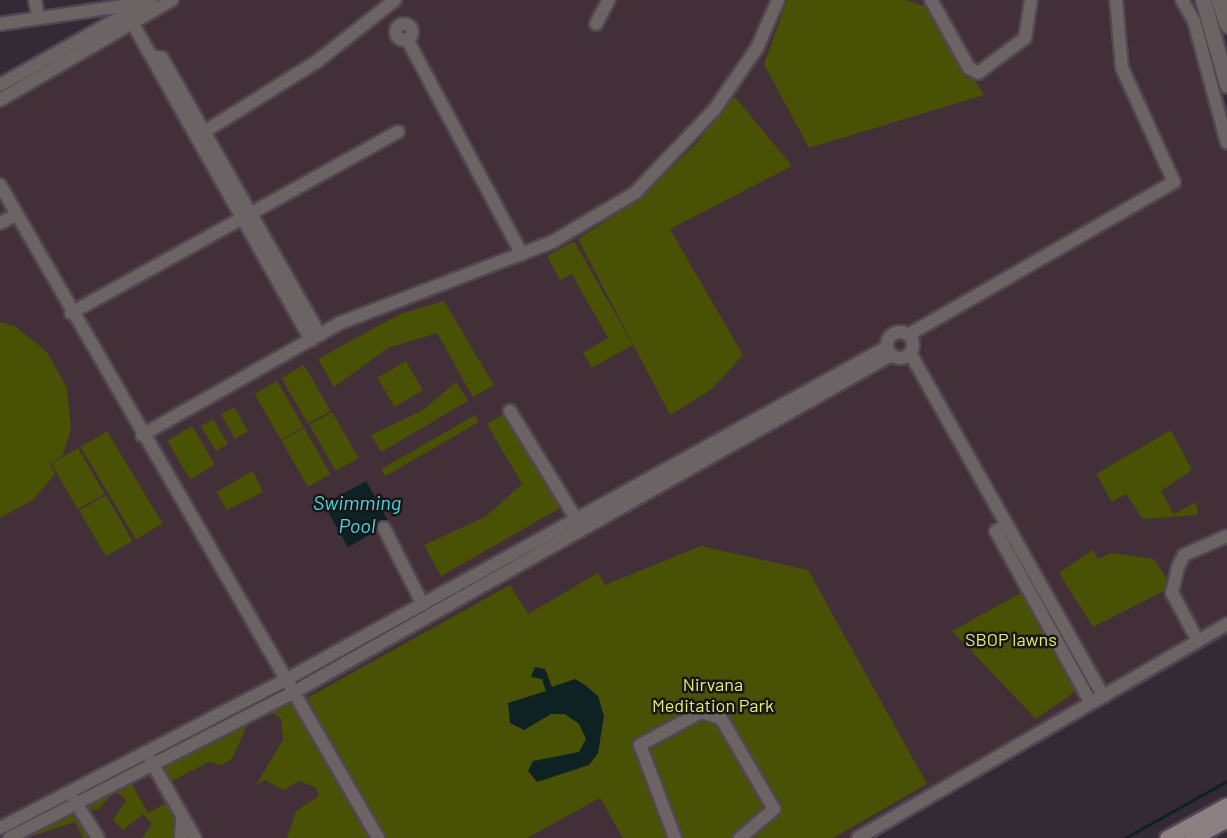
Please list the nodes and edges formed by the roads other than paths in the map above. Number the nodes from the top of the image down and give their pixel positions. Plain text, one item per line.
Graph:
1 (35, 0) edge
2 (172, 0) edge
3 (609, 0) edge
4 (778, 0) edge
5 (932, 0) edge
6 (1031, 0) edge
7 (1116, 0) edge
8 (1182, 0) edge
9 (1203, 0) edge
10 (1220, 0) edge
11 (149, 1) edge
12 (392, 3) edge
13 (38, 15) junction
14 (0, 24) edge
15 (133, 24) junction
16 (596, 24) dead end
17 (1227, 25) edge
18 (152, 56) junction
19 (1227, 85) edge
20 (0, 86) edge
21 (0, 100) edge
22 (204, 132) junction
23 (398, 132) dead end
24 (1227, 143) edge
25 (0, 185) edge
26 (16, 214) junction
27 (245, 215) junction
28 (0, 224) edge
29 (522, 254) junction
30 (71, 313) junction
31 (908, 335) junction
32 (315, 337) junction
33 (889, 351) junction
34 (910, 353) junction
35 (510, 411) dead end
36 (142, 435) junction
37 (580, 524) junction
38 (384, 528) dead end
39 (1002, 528) junction
40 (1227, 536) edge
41 (423, 605) junction
42 (1227, 624) edge
43 (1198, 640) junction
44 (290, 684) junction
45 (1103, 696) junction
46 (1091, 703) junction
47 (151, 761) junction
48 (74, 800) junction
49 (1227, 805) edge
50 (183, 816) junction
51 (1227, 819) edge
52 (0, 828) edge
53 (21, 835) edge
54 (9, 838) edge
55 (98, 838) edge
56 (181, 838) edge
57 (195, 838) edge
58 (378, 838) edge
59 (675, 838) edge
60 (740, 838) edge
61 (858, 838) edge
62 (1167, 838) edge
63 (1192, 838) edge

1 - 13 street
2 - 15 street
3 - 16 street
4 - 29 street
5 - 6 street
7 - 31 street
8 - 24 street
9 - 19 street
10 - 17 street
11 - 13 street
11 - 20 street
12 - 22 street
12 - 29 street
13 - 14 street
15 - 18 street
15 - 21 street
18 - 22 street
18 - 27 street
22 - 27 street
23 - 27 street
25 - 26 street
26 - 28 street
26 - 30 street
27 - 30 street
27 - 32 street
29 - 32 street
30 - 36 street
31 - 33 street
31 - 34 street
32 - 36 street
33 - 34 street
33 - 37 street
34 - 39 street
35 - 37 street
36 - 44 street
37 - 41 street
37 - 44 street
38 - 41 street
39 - 45 street
39 - 46 street
40 - 43 street
41 - 44 street
42 - 43 street
43 - 45 street
44 - 47 street
44 - 52 street
44 - 58 street
45 - 46 street
46 - 61 street
47 - 48 street
47 - 50 street
48 - 53 street
48 - 55 street
49 - 62 main road
50 - 56 street
50 - 57 street
51 - 63 main road
53 - 54 street
59 - 60 street

